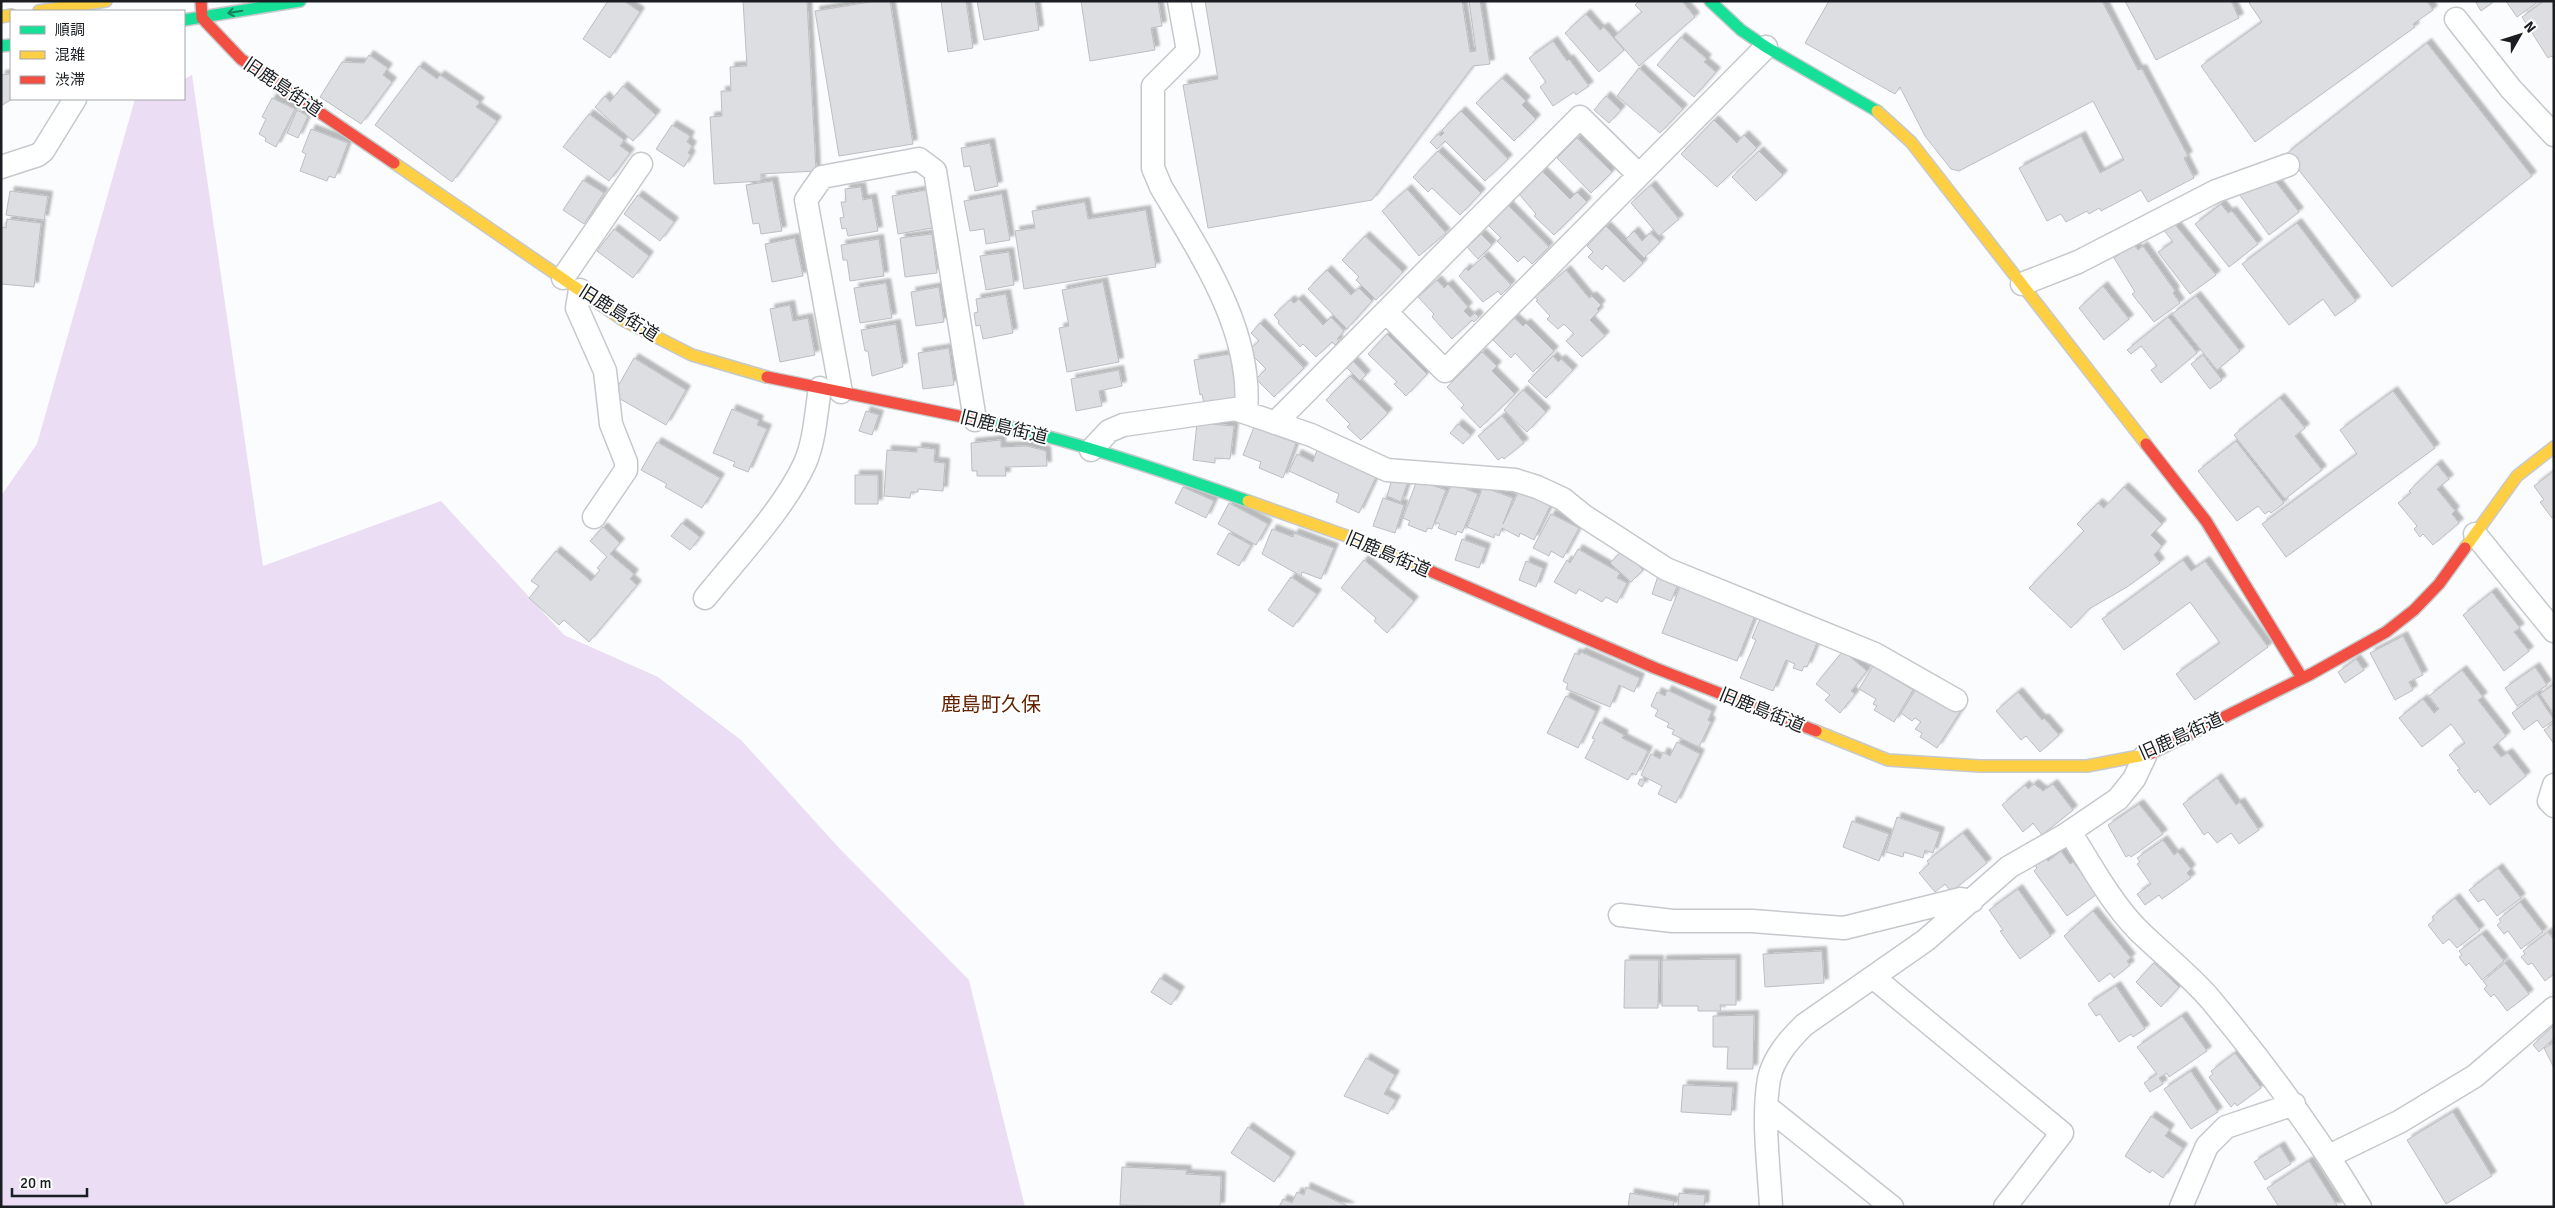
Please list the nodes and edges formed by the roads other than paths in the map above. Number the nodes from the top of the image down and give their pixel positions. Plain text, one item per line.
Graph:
1 (106, 1) edge
2 (201, 1) edge
3 (300, 1) edge
4 (1179, 1) edge
5 (1710, 1) edge
6 (46, 10) edge
7 (202, 18) junction
8 (2456, 19) dead end
9 (185, 20) edge
10 (1766, 48) junction
11 (74, 100) edge
12 (2554, 135) edge
13 (641, 164) dead end
14 (2288, 165) dead end
15 (1, 167) edge
16 (1639, 175) junction
17 (571, 284) junction
18 (2022, 284) junction
19 (1386, 312) junction
20 (830, 390) junction
21 (1246, 412) junction
22 (975, 420) junction
23 (1275, 423) junction
24 (2554, 447) edge
25 (1091, 450) junction
26 (594, 517) dead end
27 (2476, 534) junction
28 (705, 598) dead end
29 (2554, 631) edge
30 (2302, 678) junction
31 (1956, 700) dead end
32 (2145, 756) junction
33 (2554, 785) edge
34 (2554, 806) edge
35 (2070, 832) junction
36 (1972, 901) junction
37 (1620, 915) dead end
38 (1873, 977) junction
39 (2554, 1008) edge
40 (2294, 1104) junction
41 (1767, 1107) junction
42 (2329, 1156) junction
43 (1771, 1207) edge
44 (1892, 1207) edge
45 (2005, 1207) edge
46 (2181, 1207) edge
47 (2360, 1207) edge

1 - 6 street
2 - 7 street
3 -> 7 street
4 - 21 street
5 - 10 street
7 - 9 street
7 - 17 street, 旧鹿島街道
8 - 12 street
10 - 16 street
10 - 18 street
11 - 15 street
13 - 17 street
14 - 18 street
16 - 19 street
16 - 19 street
17 - 20 street, 旧鹿島街道
17 - 26 street
18 - 30 street
19 - 23 street
20 - 22 street, 旧鹿島街道
20 - 22 street
20 - 28 street
21 - 23 street
21 - 25 street
22 - 25 street, 旧鹿島街道
23 - 31 street
24 - 27 street, 旧鹿島街道
25 - 32 street, 旧鹿島街道
27 - 29 street
27 - 30 street, 旧鹿島街道
30 - 32 street, 旧鹿島街道
32 - 35 street
33 - 34 street
35 - 36 street
35 - 40 street
36 - 37 street
36 - 38 street
38 - 41 street
38 - 45 street
39 - 42 street
40 - 42 street
40 - 46 street
41 - 43 street
41 - 44 street
42 - 47 street

